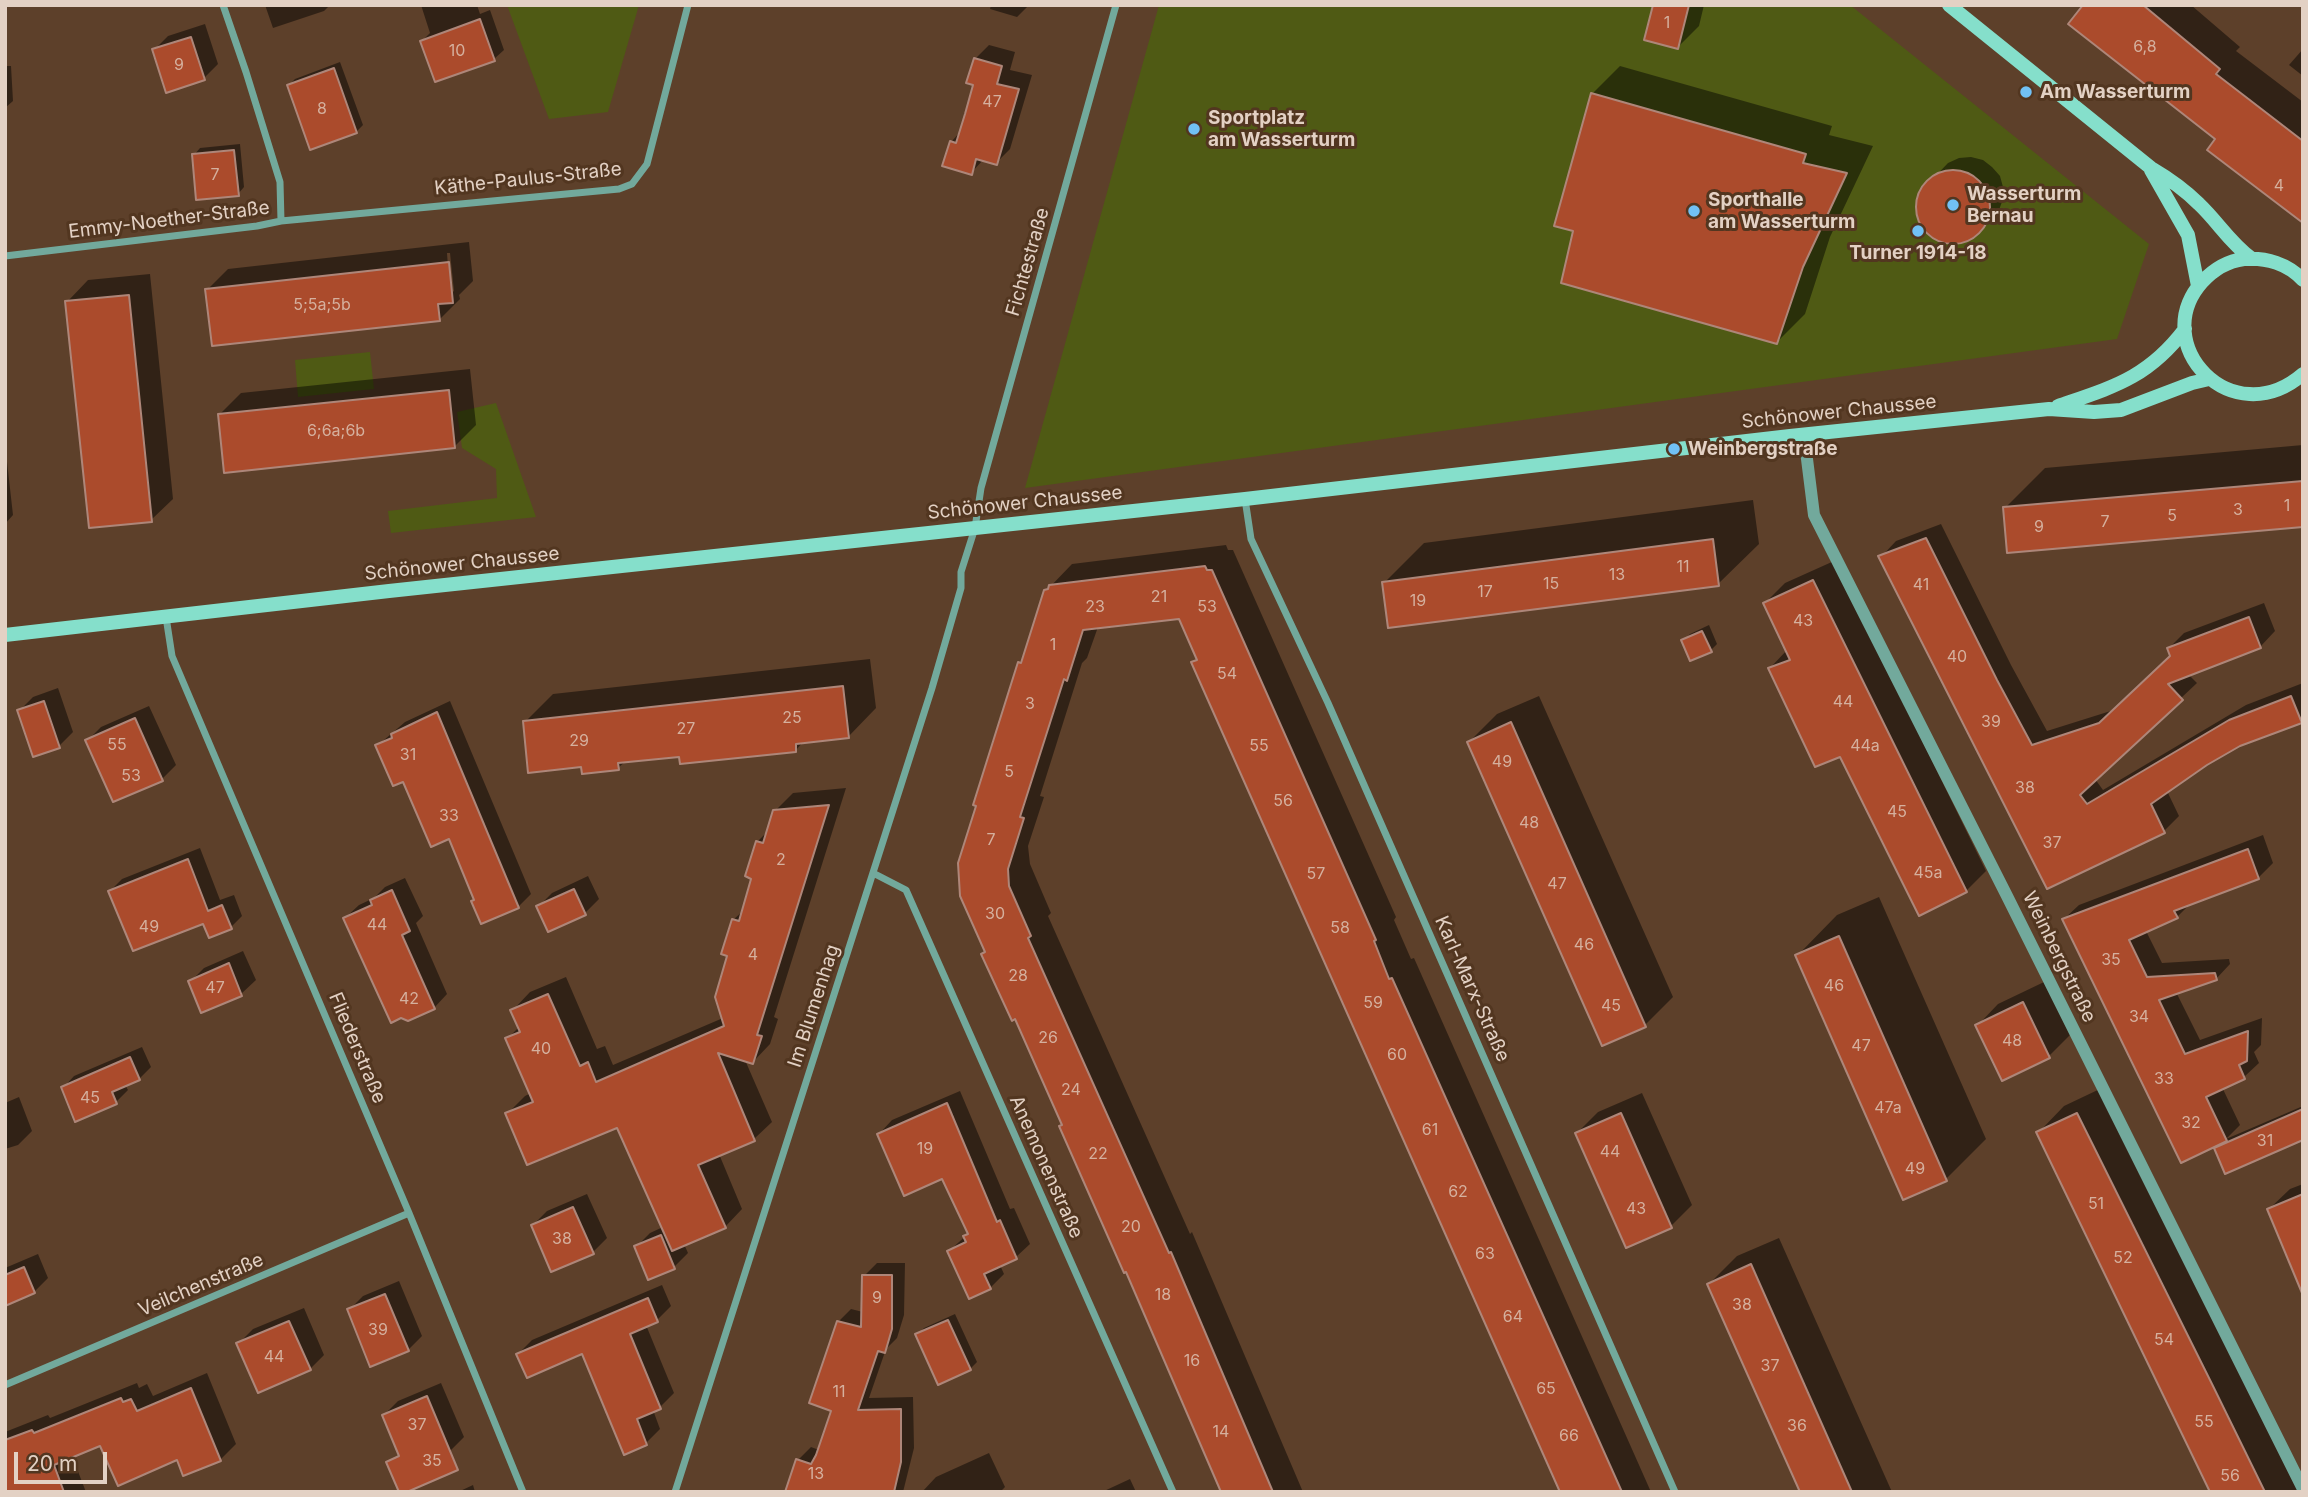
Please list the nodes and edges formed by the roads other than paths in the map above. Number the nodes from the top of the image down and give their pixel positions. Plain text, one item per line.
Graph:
1 (223, 5) edge
2 (688, 5) edge
3 (1116, 5) edge
4 (1949, 5) edge
5 (2151, 169) junction
6 (281, 221) junction
7 (5, 256) edge
8 (2252, 259) junction
9 (2303, 280) edge
10 (2198, 286) junction
11 (2185, 329) junction
12 (2303, 374) edge
13 (2209, 379) junction
14 (2049, 409) junction
15 (1804, 435) junction
16 (1245, 499) junction
17 (975, 528) junction
18 (166, 617) junction
19 (5, 635) edge
20 (873, 873) junction
21 (409, 1213) junction
22 (5, 1385) edge
23 (2303, 1489) edge
24 (523, 1492) edge
25 (675, 1492) edge
26 (1173, 1492) edge
27 (1675, 1492) edge

1 - 6 street, Emmy-Noether-Straße
2 - 6 street, Käthe-Paulus-Straße
3 - 17 street, Fichtestraße
4 - 5 main road
5 - 8 main road
5 - 10 main road
6 - 7 street, Emmy-Noether-Straße
8 - 9 main road
8 - 10 main road
10 - 11 main road
11 - 13 main road
11 - 14 main road, Schönower Chaussee
12 - 13 main road
13 - 14 main road, Schönower Chaussee
14 - 15 main road, Schönower Chaussee
15 - 16 main road, Schönower Chaussee
15 - 23 street, Weinbergstraße
16 - 17 main road, Schönower Chaussee
16 - 27 street, Karl-Marx-Straße
17 - 18 main road, Schönower Chaussee
17 - 20 street, Im Blumenhag
18 - 19 main road, Schönower Chaussee
18 - 21 street, Fliederstraße
20 - 25 street, Im Blumenhag
20 - 26 street, Anemonenstraße
21 - 22 street, Veilchenstraße
21 - 24 street, Fliederstraße

